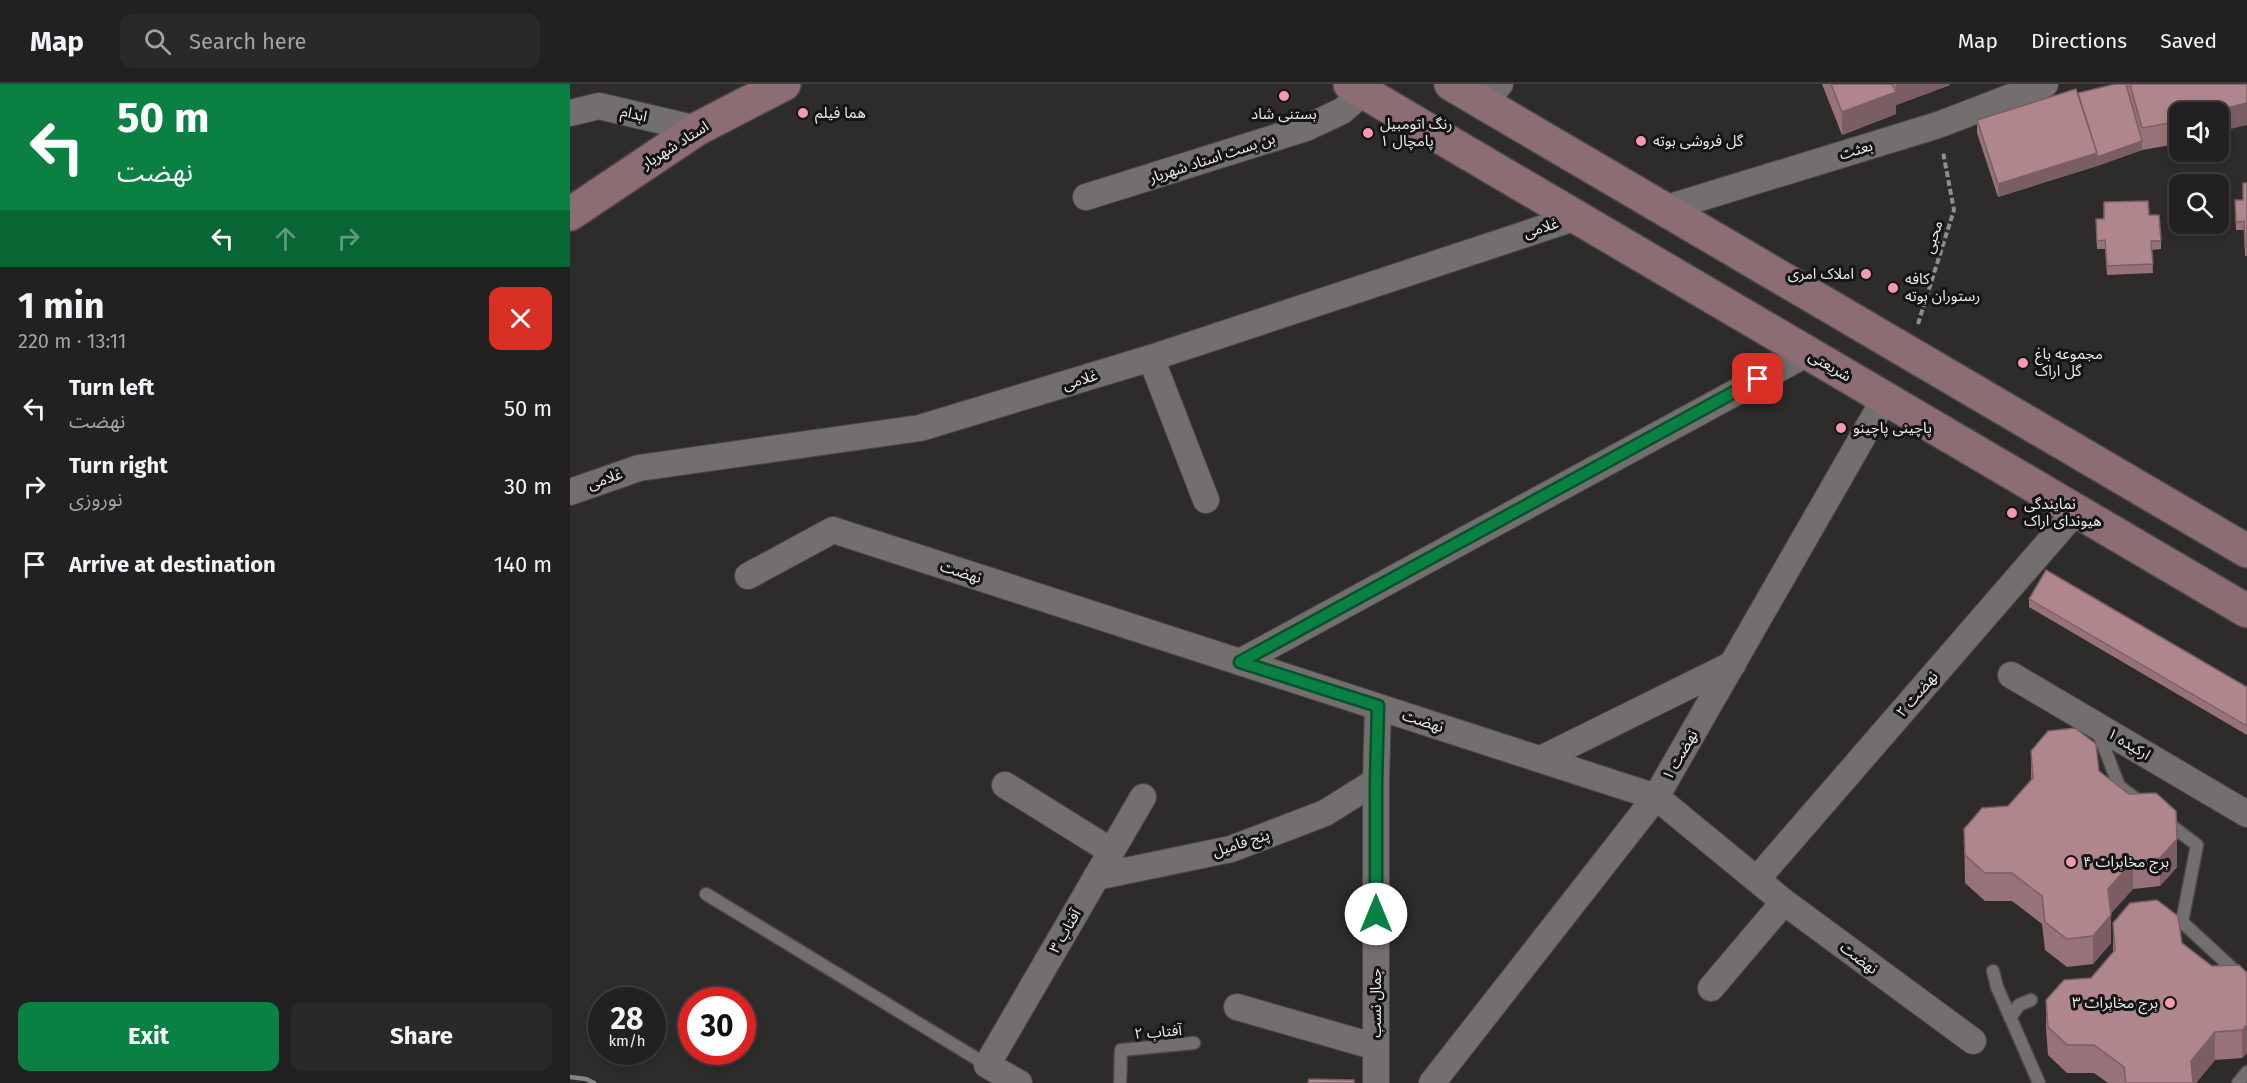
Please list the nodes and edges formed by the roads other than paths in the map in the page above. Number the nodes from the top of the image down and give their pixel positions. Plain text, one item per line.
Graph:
1 (784, 84) edge
2 (1451, 84) edge
3 (2045, 84) edge
4 (1357, 88) edge
5 (1491, 93) edge
6 (570, 113) edge
7 (697, 129) junction
8 (1086, 197) dead end
9 (1664, 209) junction
10 (570, 214) edge
11 (1577, 217) junction
12 (1808, 353) junction
13 (1151, 358) junction
14 (1885, 398) junction
15 (570, 492) edge
16 (1206, 500) dead end
17 (2076, 511) junction
18 (2247, 551) edge
19 (748, 576) dead end
20 (2247, 611) edge
21 (1240, 662) junction
22 (1733, 664) junction
23 (2011, 675) dead end
24 (1378, 706) junction
25 (2096, 725) junction
26 (1541, 759) junction
27 (1376, 781) junction
28 (1005, 785) dead end
29 (1143, 797) dead end
30 (1656, 797) junction
31 (2247, 814) edge
32 (1111, 851) junction
33 (1096, 877) junction
34 (1758, 878) junction
35 (706, 894) dead end
36 (1784, 902) junction
37 (1993, 971) dead end
38 (2247, 982) edge
39 (1711, 988) dead end
40 (2031, 1000) dead end
41 (1237, 1007) dead end
42 (2010, 1018) junction
43 (1973, 1041) dead end
44 (1194, 1043) dead end
45 (1376, 1047) junction
46 (987, 1065) junction
47 (2247, 1072) edge
48 (1019, 1083) edge
49 (1120, 1083) edge
50 (1376, 1083) edge
51 (1432, 1083) edge
52 (2038, 1083) edge
53 (2238, 1083) edge

1 - 7 main road, استاد شهریار
2 - 5 main road
3 - 9 street, بعثت
4 - 8 street, بن بست استاد شهریار
4 - 11 main road, شریعتی
5 - 9 main road
6 - 7 street, ابدام
7 - 10 main road, استاد شهریار
9 - 18 main road
11 - 12 main road, شریعتی
11 - 13 street, غلامی
12 - 14 main road, شریعتی
12 - 21 street
13 - 15 street, غلامی
13 - 16 street
14 - 17 main road, شریعتی
14 - 22 street, نهضت ۱
17 - 20 main road, شریعتی
17 - 34 street, نهضت ۲
19 - 21 street, نهضت
21 - 24 street, نهضت
22 - 26 street
22 - 30 street, نهضت ۱
23 - 25 street, ارکیده ۱
24 - 26 street, نهضت
24 - 27 street, جمال نسب
25 - 31 street, ارکیده ۱
25 - 38 lane
26 - 30 street, نهضت
27 - 33 street, پنج فامیل
27 - 45 street, جمال نسب
28 - 32 street
29 - 32 street, آفتاب ۳
30 - 34 street, نهضت
30 - 51 street, نهضت ۱
32 - 33 street, آفتاب ۳
33 - 46 street, آفتاب ۳
34 - 36 street, نهضت
35 - 46 lane
36 - 39 street
36 - 43 street, نهضت
37 - 42 lane
40 - 42 lane
41 - 45 street
42 - 52 lane
44 - 49 lane, آفتاب ۲
45 - 50 street, جمال نسب
46 - 48 street
47 - 53 lane

